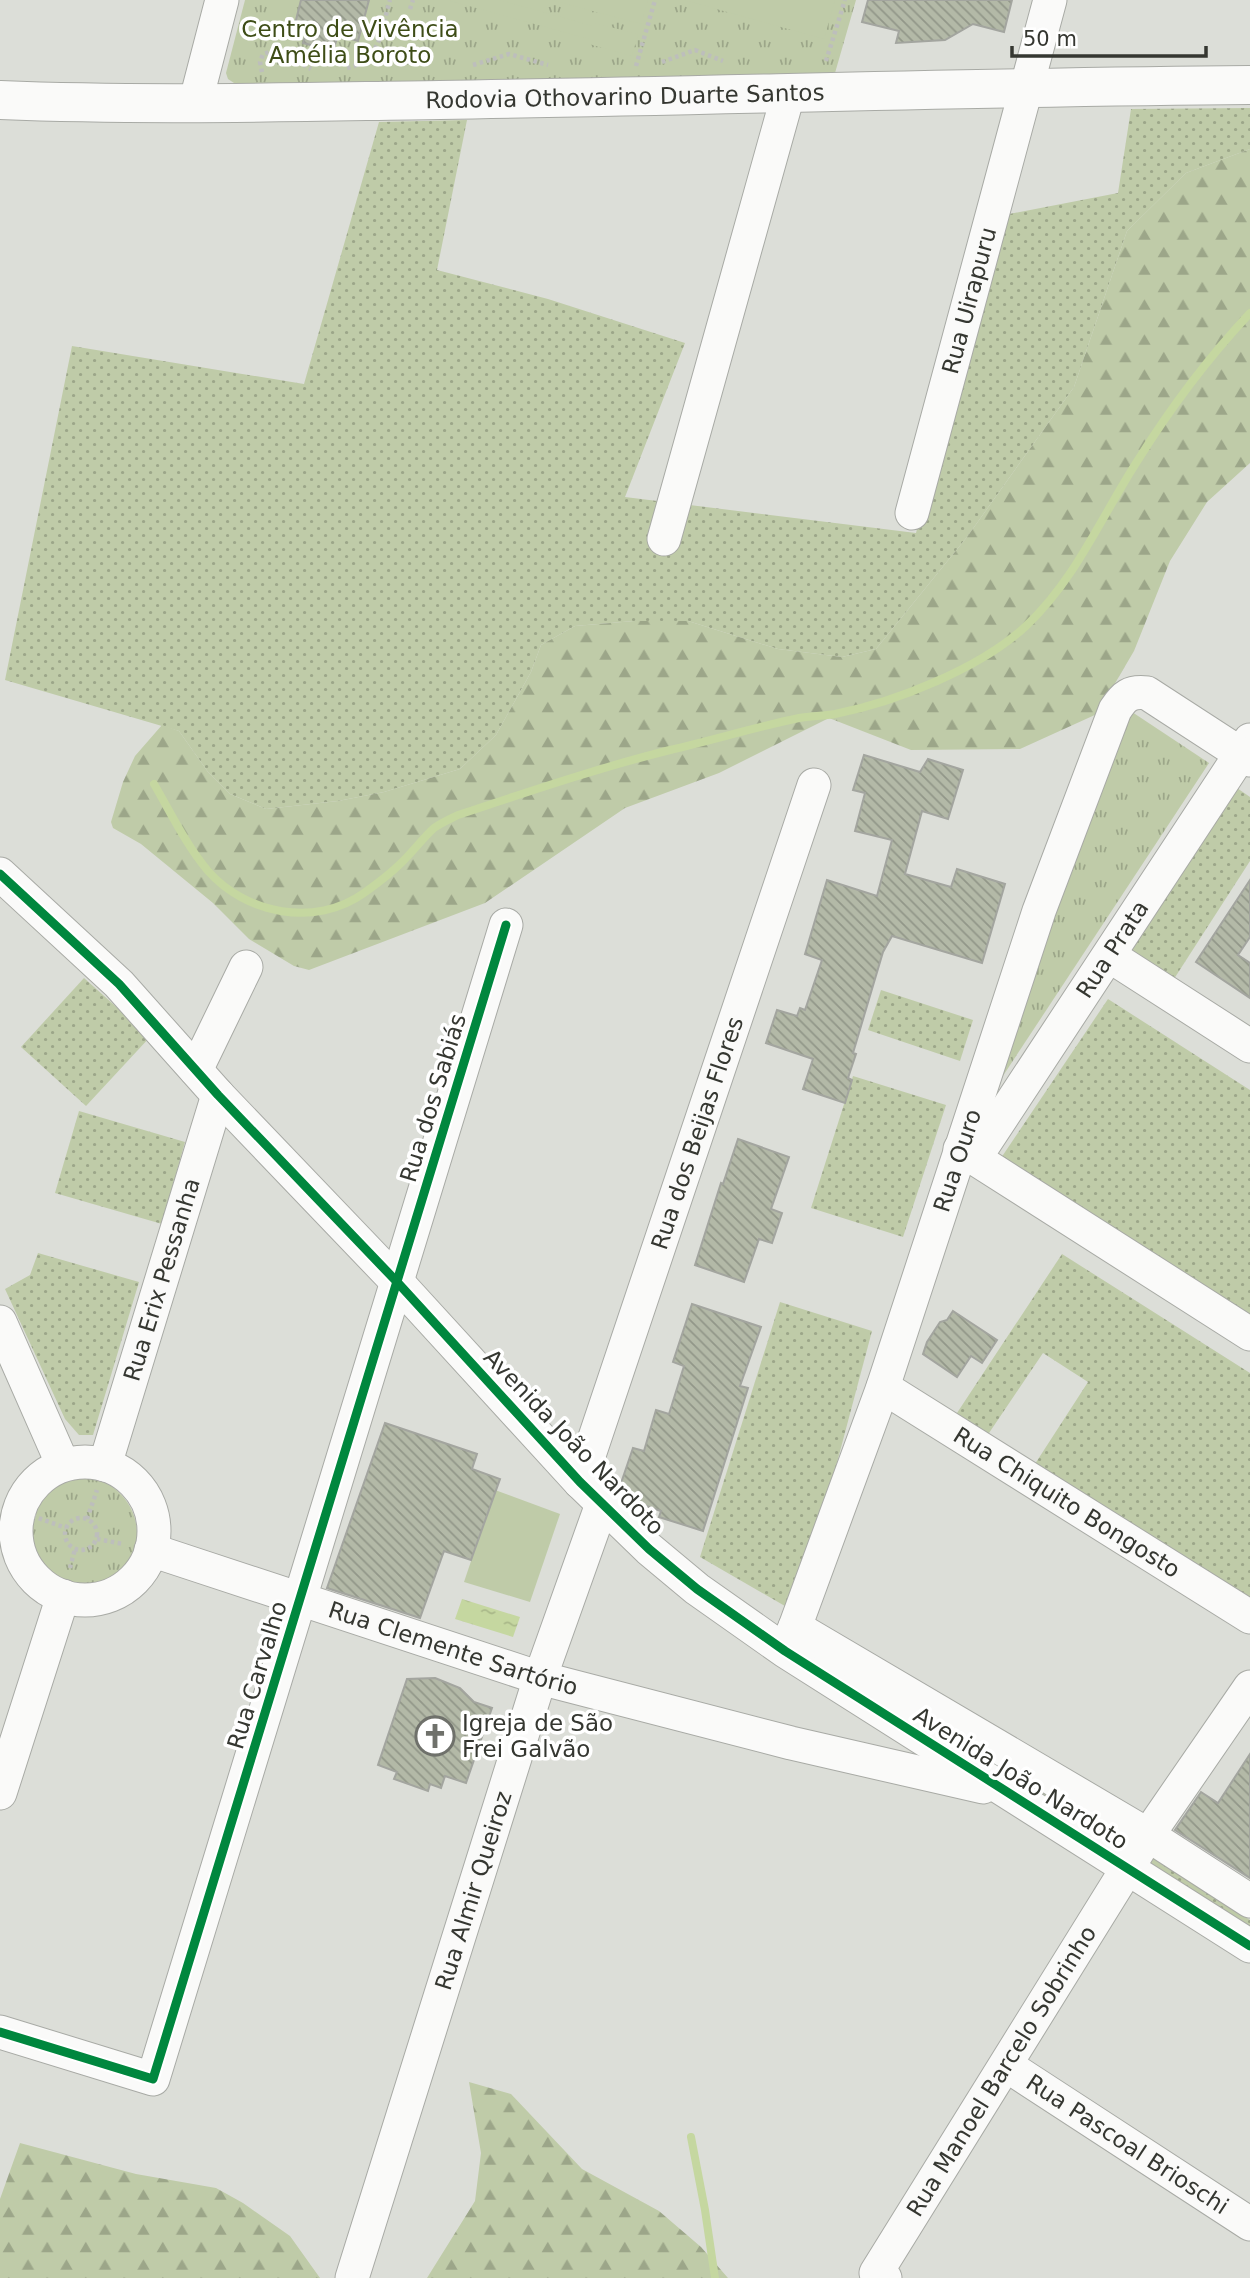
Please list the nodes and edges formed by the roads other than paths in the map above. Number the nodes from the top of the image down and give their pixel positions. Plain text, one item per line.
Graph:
1 (222, 0) edge
2 (1050, 0) edge
3 (1250, 86) edge
4 (1025, 87) junction
5 (788, 95) junction
6 (0, 100) edge
7 (195, 104) junction
8 (912, 513) dead end
9 (664, 539) dead end
10 (1247, 751) edge
11 (814, 785) dead end
12 (0, 874) edge
13 (506, 925) dead end
14 (1110, 956) junction
15 (246, 967) dead end
16 (1250, 1046) edge
17 (196, 1070) junction
18 (218, 1095) junction
19 (968, 1153) junction
20 (398, 1283) junction
21 (0, 1322) edge
22 (1250, 1334) edge
23 (883, 1387) junction
24 (63, 1465) junction
25 (105, 1465) junction
26 (591, 1493) junction
27 (151, 1550) junction
28 (63, 1595) junction
29 (300, 1599) junction
30 (1250, 1618) edge
31 (790, 1639) junction
32 (540, 1678) junction
33 (1250, 1686) edge
34 (1006, 1792) junction
35 (0, 1793) edge
36 (1148, 1835) junction
37 (1128, 1868) junction
38 (1250, 1900) edge
39 (1250, 1946) edge
40 (0, 2032) edge
41 (1006, 2064) junction
42 (1250, 2224) edge
43 (880, 2275) edge
44 (352, 2278) edge

1 - 7 street
2 - 4 street, Rua Uirapuru
3 - 4 main road, Rodovia Othovarino Duarte Santos
4 - 5 main road, Rodovia Othovarino Duarte Santos
4 - 8 street, Rua Uirapuru
5 - 7 main road, Rodovia Othovarino Duarte Santos
5 - 9 street
6 - 7 main road, Rodovia Othovarino Duarte Santos
10 - 14 street, Rua Prata
10 - 19 street, Rua Ouro
11 - 26 street, Rua dos Beijas Flores
12 - 17 street, Avenida João Nardoto
13 - 20 street, Rua dos Sabiás
14 - 16 street
14 - 19 street, Rua Prata
15 - 17 street
17 - 18 street, Avenida João Nardoto
18 - 20 street, Avenida João Nardoto
18 - 25 street, Rua Erix Pessanha
19 - 22 street
19 - 23 street, Rua Ouro
20 - 26 street, Avenida João Nardoto
20 - 29 street, Rua Carvalho
21 - 24 street
23 - 30 street, Rua Chiquito Bongosto
23 - 31 street, Rua Ouro
24 - 25 street
24 - 28 street
25 - 27 street
26 - 31 street, Avenida João Nardoto
26 - 32 street, Rua Almir Queiroz
27 - 28 street
27 - 29 street, Rua Clemente Sartório
28 - 35 street
29 - 32 street, Rua Clemente Sartório
29 - 40 street, Rua Carvalho
31 - 34 street, Avenida João Nardoto
31 - 36 street, Avenida João Nardoto
32 - 34 street, Rua Clemente Sartório
32 - 44 street, Rua Almir Queiroz
33 - 36 street, Rua Manoel Barcelo Sobrinho
34 - 37 street, Avenida João Nardoto
36 - 37 street, Rua Manoel Barcelo Sobrinho
36 - 38 street, Avenida João Nardoto
37 - 39 street, Avenida João Nardoto
37 - 41 street, Rua Manoel Barcelo Sobrinho
41 - 42 street, Rua Pascoal Brioschi
41 - 43 street, Rua Manoel Barcelo Sobrinho

